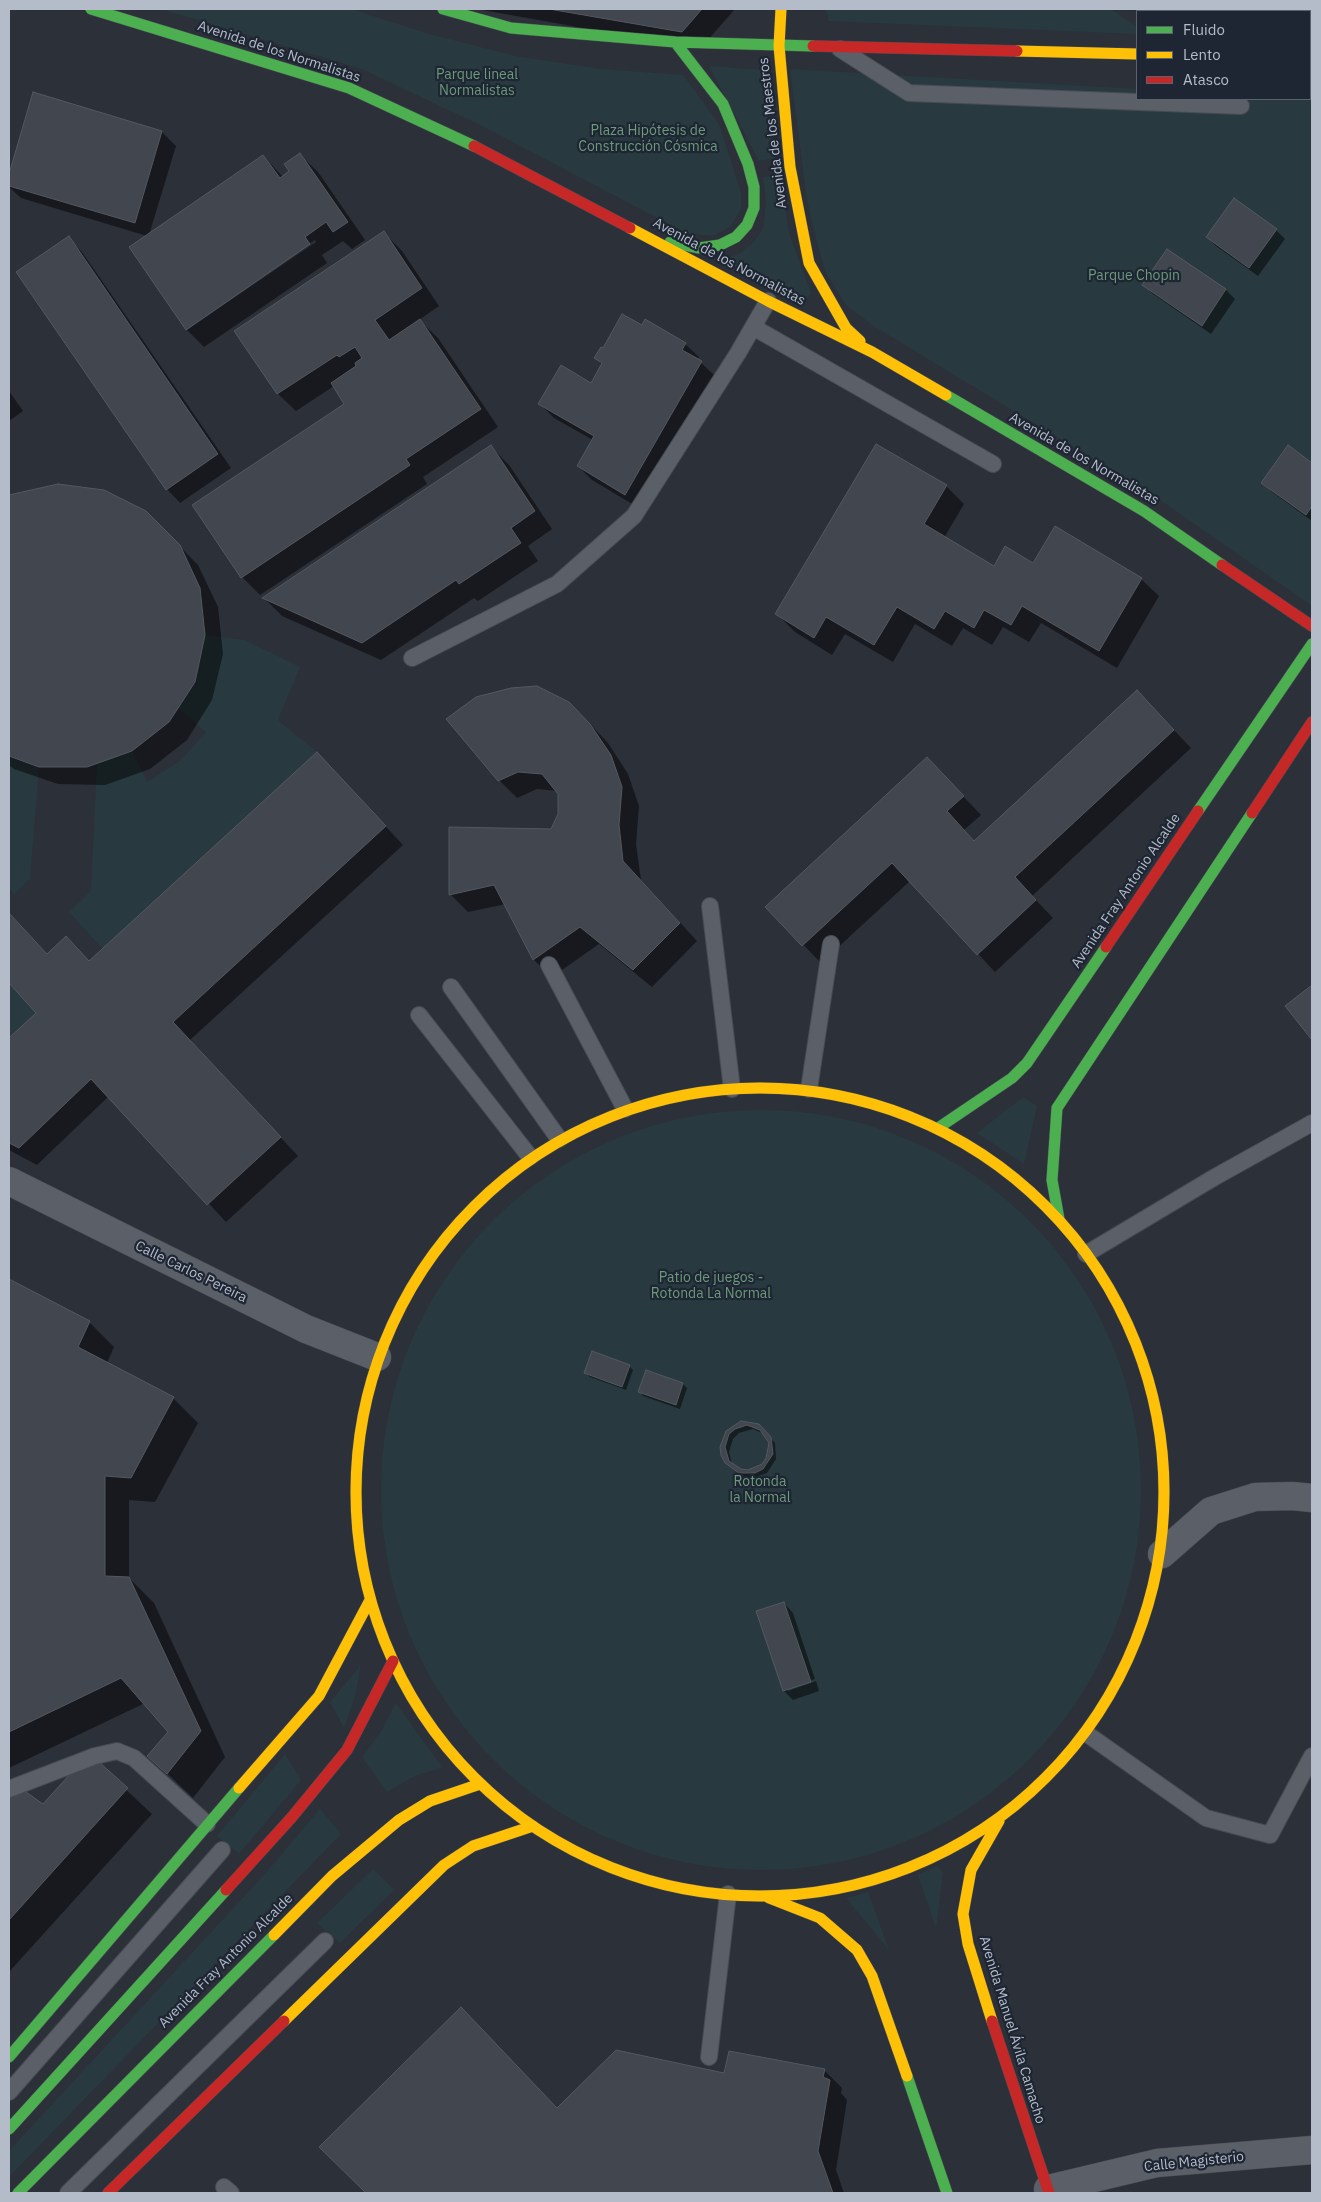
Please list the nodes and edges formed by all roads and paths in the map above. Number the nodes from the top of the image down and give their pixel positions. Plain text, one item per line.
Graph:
1 (91, 9) edge
2 (443, 9) edge
3 (781, 9) edge
4 (675, 42) junction
5 (779, 46) junction
6 (838, 48) junction
7 (1136, 54) edge
8 (1241, 106) dead end
9 (649, 237) junction
10 (768, 301) junction
11 (753, 327) junction
12 (872, 352) junction
13 (993, 464) dead end
14 (1312, 626) edge
15 (1312, 644) edge
16 (412, 658) dead end
17 (1312, 722) edge
18 (710, 906) dead end
19 (830, 944) dead end
20 (549, 965) dead end
21 (452, 987) dead end
22 (419, 1015) dead end
23 (732, 1089) junction
24 (808, 1089) junction
25 (625, 1109) junction
26 (1312, 1123) edge
27 (938, 1128) junction
28 (558, 1139) junction
29 (530, 1157) junction
30 (9, 1181) edge
31 (1059, 1219) junction
32 (1086, 1254) junction
33 (377, 1357) junction
34 (1312, 1498) edge
35 (1162, 1554) junction
36 (370, 1600) junction
37 (393, 1661) junction
38 (1087, 1734) junction
39 (1312, 1756) edge
40 (480, 1784) junction
41 (9, 1789) edge
42 (1000, 1820) junction
43 (207, 1824) junction
44 (533, 1826) junction
45 (222, 1850) dead end
46 (728, 1894) junction
47 (767, 1897) junction
48 (325, 1940) dead end
49 (9, 2057) edge
50 (709, 2057) dead end
51 (9, 2092) edge
52 (9, 2129) edge
53 (1312, 2150) edge
54 (1049, 2191) edge
55 (18, 2193) edge
56 (68, 2193) edge
57 (108, 2193) edge
58 (947, 2193) edge

1 - 9 street, Avenida de los Normalistas
2 - 4 street
3 - 5 street, Avenida de los Maestros
4 - 5 street
4 - 9 street
5 - 6 street
5 - 12 street, Avenida de los Maestros
6 - 7 street
6 - 8 lane
9 - 10 street, Avenida de los Normalistas
10 - 11 lane
10 - 12 street, Avenida de los Normalistas
11 - 13 lane
11 - 16 lane
12 - 14 street, Avenida de los Normalistas
15 - 27 street, Avenida Fray Antonio Alcalde
17 - 31 street
18 - 23 lane
19 - 24 lane
20 - 25 lane
21 - 28 lane
22 - 29 lane
23 - 24 street
23 - 25 street
24 - 27 street
25 - 28 street
26 - 32 lane
27 - 31 street
28 - 29 street
29 - 33 street
30 - 33 street, Calle Carlos Pereira
31 - 32 street
32 - 35 street
33 - 36 street
34 - 35 street
35 - 38 street
36 - 37 street
36 - 43 street
37 - 40 street
37 - 52 street
38 - 39 lane
38 - 42 street
40 - 44 street
40 - 55 street, Avenida Fray Antonio Alcalde
41 - 43 lane
42 - 47 street
42 - 54 street, Avenida Manuel Ávila Camacho
43 - 49 street
44 - 46 street
44 - 57 street
45 - 51 lane
46 - 47 street
46 - 50 lane
47 - 58 street
48 - 56 lane
53 - 54 street, Calle Magisterio

